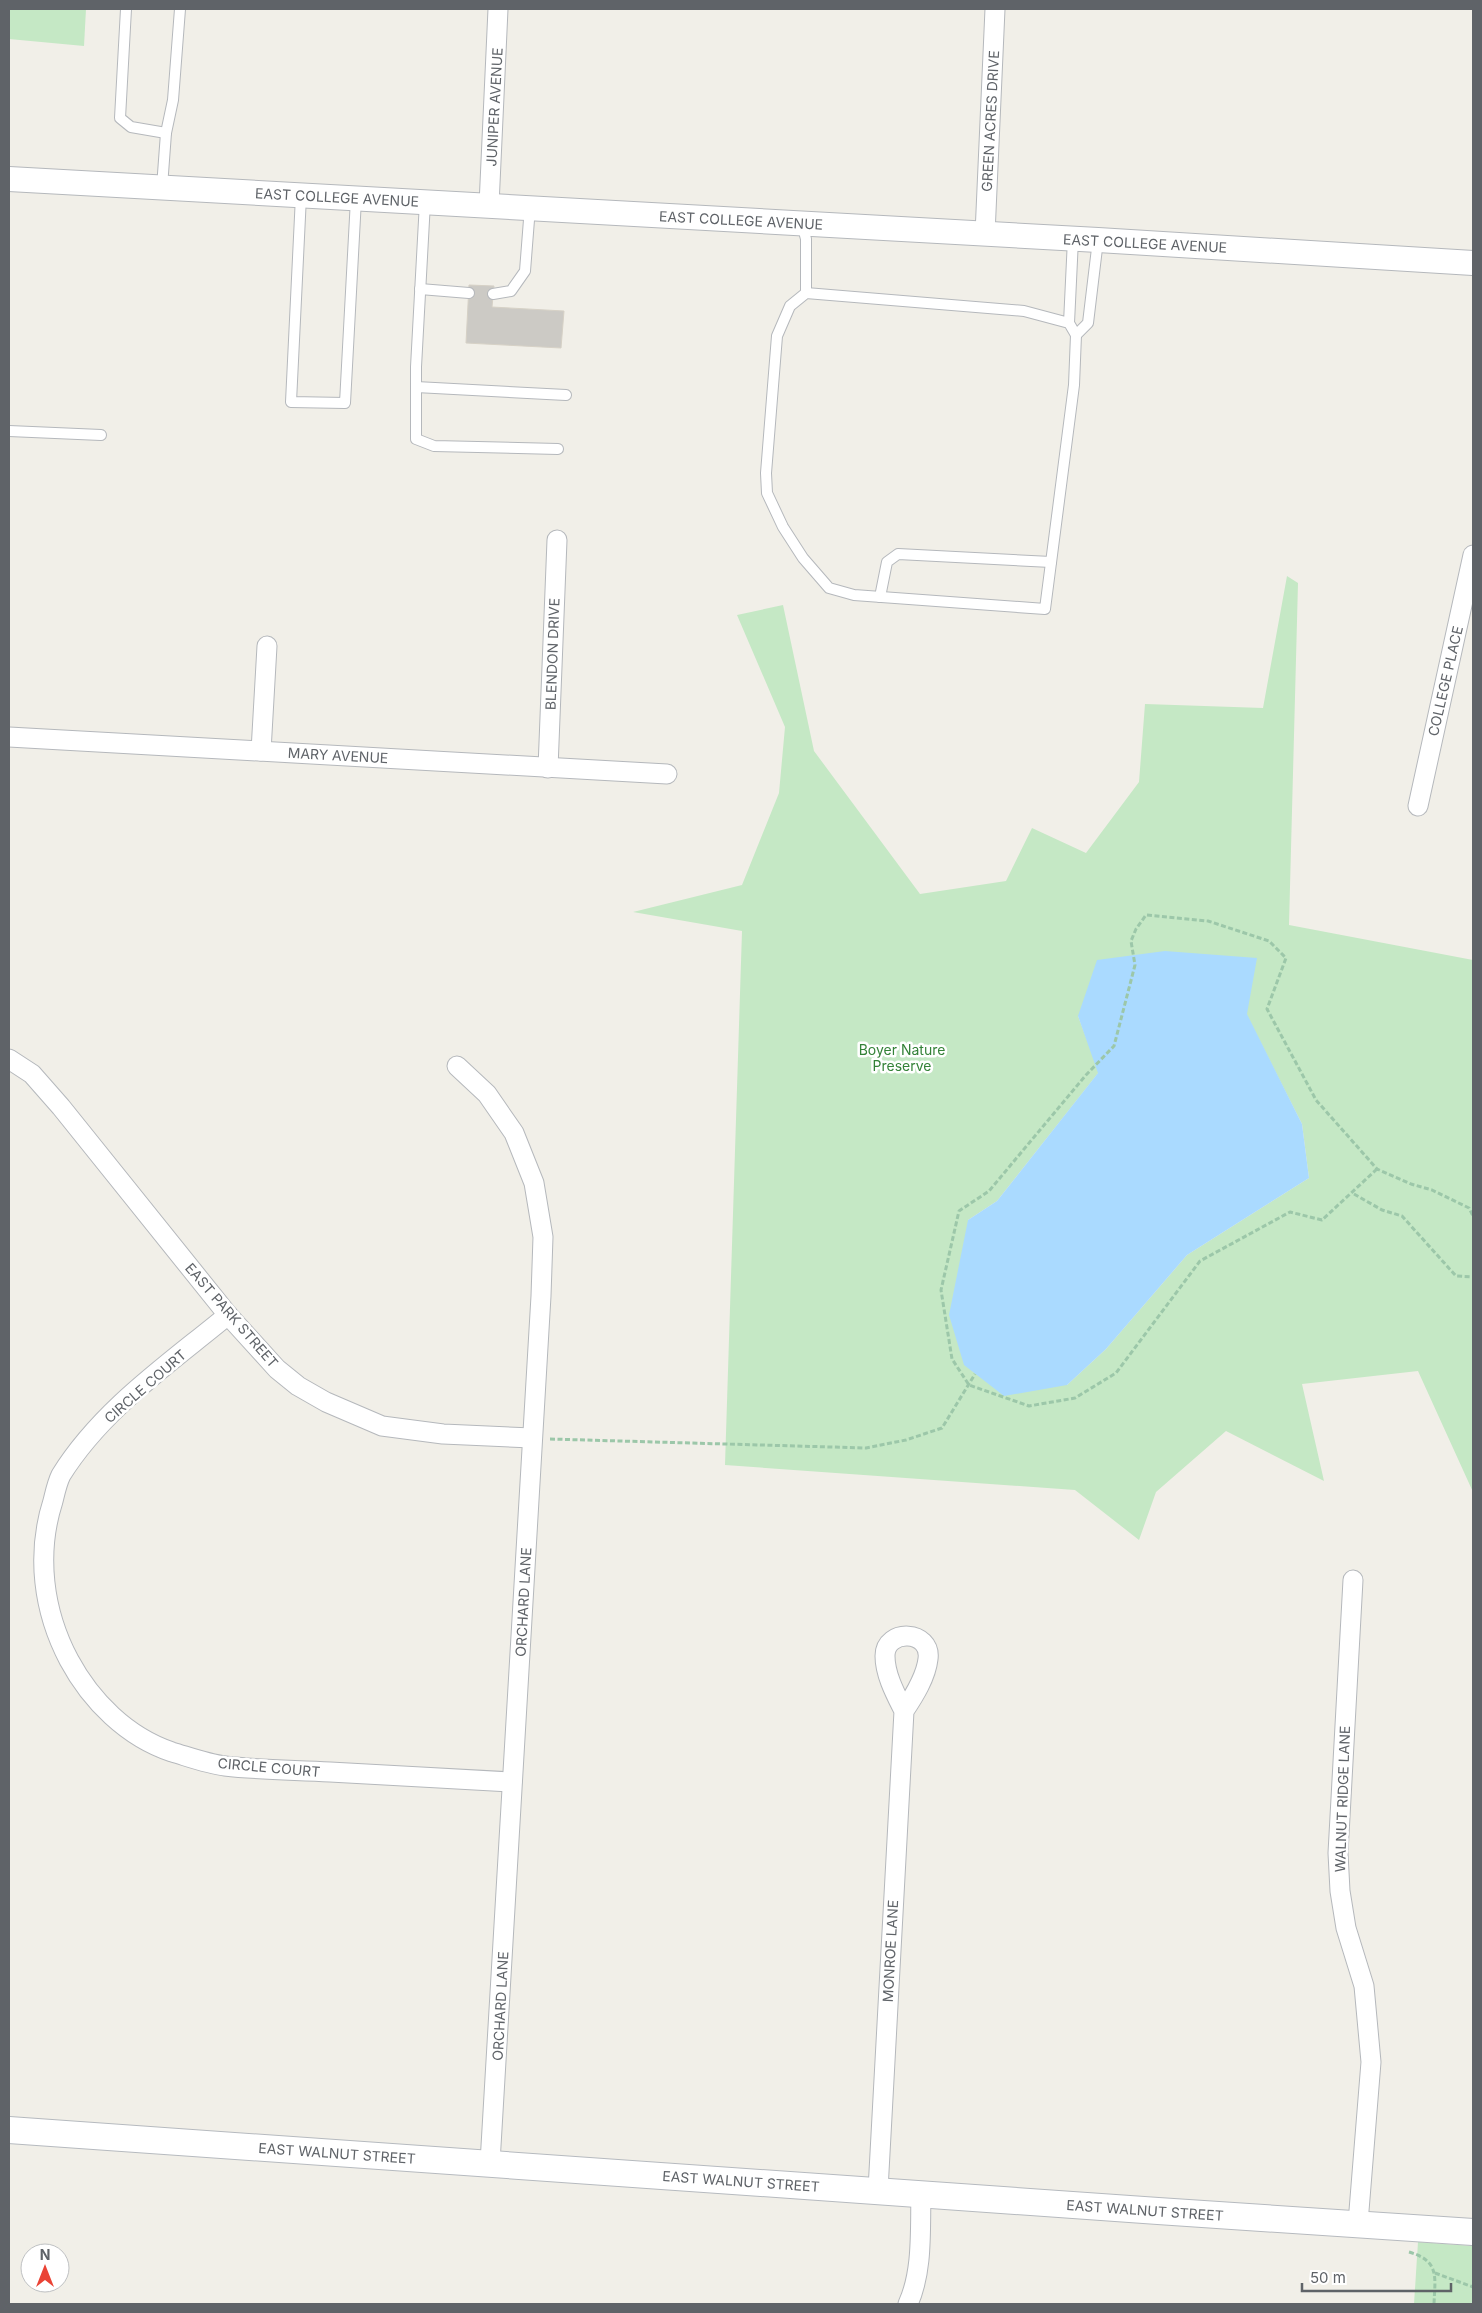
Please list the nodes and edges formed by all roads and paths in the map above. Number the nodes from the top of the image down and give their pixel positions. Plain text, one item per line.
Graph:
1 (126, 9) edge
2 (180, 9) edge
3 (498, 9) edge
4 (995, 9) edge
5 (166, 133) junction
6 (9, 179) edge
7 (162, 187) junction
8 (301, 195) junction
9 (356, 198) junction
10 (425, 201) junction
11 (489, 205) junction
12 (530, 207) junction
13 (802, 224) junction
14 (985, 234) junction
15 (1073, 239) junction
16 (1098, 240) junction
17 (1473, 263) edge
18 (420, 289) junction
19 (806, 292) junction
20 (469, 293) dead end
21 (493, 294) dead end
22 (1069, 323) junction
23 (1076, 335) junction
24 (416, 387) junction
25 (566, 395) dead end
26 (9, 431) edge
27 (101, 435) dead end
28 (558, 449) dead end
29 (557, 540) dead end
30 (1473, 555) edge
31 (1051, 562) junction
32 (880, 597) junction
33 (267, 646) dead end
34 (9, 737) edge
35 (262, 751) junction
36 (548, 768) junction
37 (667, 774) dead end
38 (1418, 806) dead end
39 (9, 1058) edge
40 (457, 1066) dead end
41 (1377, 1169) junction
42 (1354, 1194) dead end
43 (1473, 1216) edge
44 (1473, 1277) edge
45 (228, 1315) junction
46 (975, 1374) dead end
47 (969, 1385) junction
48 (532, 1438) junction
49 (1353, 1580) dead end
50 (904, 1711) dead end
51 (512, 1782) junction
52 (9, 2130) edge
53 (490, 2163) junction
54 (878, 2190) junction
55 (921, 2194) junction
56 (1358, 2223) junction
57 (1473, 2232) edge
58 (1405, 2251) dead end
59 (1435, 2273) junction
60 (1473, 2286) edge
61 (908, 2304) edge
62 (1434, 2304) edge

1 - 5 lane
2 - 5 lane
3 - 11 street, JUNIPER AVENUE
4 - 14 street, GREEN ACRES DRIVE
5 - 7 lane
6 - 7 street, EAST COLLEGE AVENUE
7 - 8 street, EAST COLLEGE AVENUE
8 - 9 street, EAST COLLEGE AVENUE
8 - 9 lane
9 - 10 street, EAST COLLEGE AVENUE
10 - 11 street, EAST COLLEGE AVENUE
10 - 18 lane
11 - 12 street, EAST COLLEGE AVENUE
12 - 13 street, EAST COLLEGE AVENUE
12 - 21 lane
13 - 14 street, EAST COLLEGE AVENUE
13 - 19 lane
14 - 15 street, EAST COLLEGE AVENUE
15 - 16 street, EAST COLLEGE AVENUE
15 - 22 lane
16 - 17 street, EAST COLLEGE AVENUE
16 - 23 lane
18 - 20 lane
18 - 24 lane
19 - 22 lane
19 - 32 lane
22 - 23 lane
23 - 31 lane
24 - 25 lane
24 - 28 lane
26 - 27 lane
29 - 36 street, BLENDON DRIVE
30 - 38 street, COLLEGE PLACE
31 - 32 lane
31 - 32 lane
33 - 35 street
34 - 35 street, MARY AVENUE
35 - 36 street, MARY AVENUE
36 - 37 street, MARY AVENUE
39 - 45 street, EAST PARK STREET
40 - 48 street, ORCHARD LANE
41 - 43 path
41 - 47 path
41 - 47 path
42 - 44 path
45 - 48 street, EAST PARK STREET
45 - 51 street, CIRCLE COURT
46 - 47 path
47 - 48 path
48 - 51 street, ORCHARD LANE
49 - 56 street, WALNUT RIDGE LANE
50 - 54 street, MONROE LANE
51 - 53 street, ORCHARD LANE
52 - 53 main road, EAST WALNUT STREET
53 - 54 main road, EAST WALNUT STREET
54 - 55 main road, EAST WALNUT STREET
55 - 56 main road, EAST WALNUT STREET
55 - 61 street
56 - 57 main road, EAST WALNUT STREET
58 - 59 path
59 - 60 path
59 - 62 path

